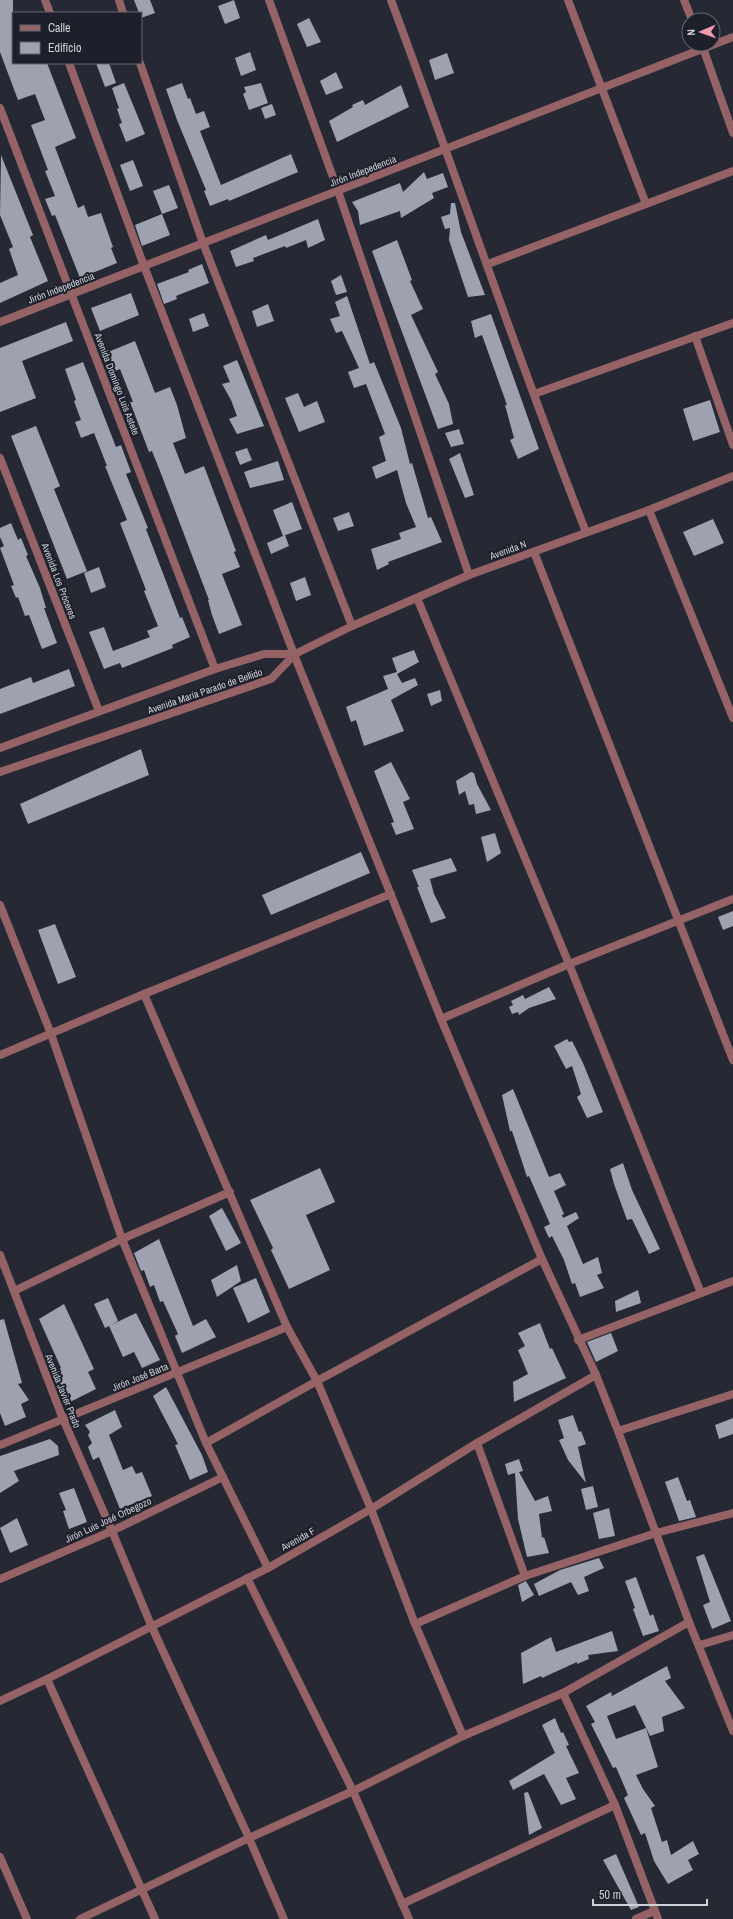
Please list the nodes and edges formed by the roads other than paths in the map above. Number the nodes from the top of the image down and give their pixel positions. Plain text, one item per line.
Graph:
1 (45, 0) edge
2 (118, 0) edge
3 (269, 0) edge
4 (391, 0) edge
5 (568, 0) edge
6 (684, 0) edge
7 (50, 12) edge
8 (123, 12) edge
9 (689, 12) edge
10 (733, 37) edge
11 (721, 40) edge
12 (688, 52) edge
13 (704, 52) edge
14 (69, 64) edge
15 (140, 64) edge
16 (602, 88) junction
17 (0, 108) edge
18 (733, 133) edge
19 (447, 149) junction
20 (733, 171) edge
21 (338, 191) junction
22 (646, 204) junction
23 (203, 243) junction
24 (488, 264) junction
25 (144, 266) junction
26 (72, 294) junction
27 (0, 322) edge
28 (733, 323) edge
29 (695, 336) junction
30 (534, 394) junction
31 (733, 445) edge
32 (0, 458) edge
33 (733, 476) edge
34 (649, 510) junction
35 (586, 532) junction
36 (534, 552) junction
37 (469, 575) junction
38 (417, 598) junction
39 (352, 626) junction
40 (295, 654) junction
41 (215, 669) junction
42 (99, 711) junction
43 (733, 718) edge
44 (0, 748) edge
45 (0, 772) edge
46 (391, 894) junction
47 (733, 899) edge
48 (0, 905) edge
49 (678, 922) junction
50 (569, 964) junction
51 (144, 994) junction
52 (441, 1019) junction
53 (51, 1034) junction
54 (0, 1055) edge
55 (733, 1060) edge
56 (230, 1192) junction
57 (122, 1238) junction
58 (0, 1255) edge
59 (542, 1259) junction
60 (733, 1281) edge
61 (14, 1291) junction
62 (701, 1293) junction
63 (288, 1327) junction
64 (578, 1340) junction
65 (177, 1373) junction
66 (596, 1375) junction
67 (317, 1381) junction
68 (733, 1394) edge
69 (63, 1419) junction
70 (618, 1431) junction
71 (206, 1443) junction
72 (477, 1443) junction
73 (0, 1445) edge
74 (223, 1477) junction
75 (371, 1509) junction
76 (733, 1513) edge
77 (112, 1531) junction
78 (656, 1533) junction
79 (268, 1568) junction
80 (525, 1576) junction
81 (247, 1578) junction
82 (0, 1579) edge
83 (689, 1622) junction
84 (416, 1624) junction
85 (151, 1625) junction
86 (733, 1635) edge
87 (700, 1645) junction
88 (47, 1679) junction
89 (563, 1693) junction
90 (0, 1700) edge
91 (733, 1731) edge
92 (463, 1736) junction
93 (353, 1791) junction
94 (615, 1805) junction
95 (249, 1838) junction
96 (0, 1857) edge
97 (142, 1890) junction
98 (402, 1904) junction
99 (654, 1911) junction
100 (27, 1919) edge
101 (80, 1919) edge
102 (155, 1919) edge
103 (284, 1919) edge
104 (409, 1919) edge
105 (636, 1919) edge
106 (658, 1919) edge

1 - 7 street
2 - 8 street
3 - 21 street
4 - 19 street
5 - 16 street
6 - 9 street
10 - 11 street, Jirón Indepedencia
12 - 16 street, Jirón Indepedencia
13 - 18 street
14 - 25 street
15 - 23 street
16 - 19 street, Jirón Indepedencia
16 - 22 street
17 - 26 street, Avenida Domingo Luis Astete
19 - 21 street, Jirón Indepedencia
19 - 24 street
20 - 22 street
21 - 23 street, Jirón Indepedencia
21 - 37 street
22 - 24 street
23 - 25 street, Jirón Indepedencia
23 - 39 street
24 - 30 street
25 - 26 street, Jirón Indepedencia
25 - 40 street
26 - 27 street, Jirón Indepedencia
26 - 41 street, Avenida Domingo Luis Astete
28 - 29 street
29 - 30 street
29 - 31 street
30 - 35 street
32 - 42 street, Avenida Los Próceres
33 - 34 street, Avenida N
34 - 35 street, Avenida N
34 - 43 street
35 - 36 street, Avenida N
36 - 37 street, Avenida N
36 - 49 street
37 - 38 street, Avenida N
38 - 39 street, Avenida N
38 - 50 street
39 - 40 street, Avenida N
40 - 41 street, Avenida María Parado de Bellido
40 - 45 street, Avenida María Parado de Bellido
40 - 46 street
41 - 42 street, Avenida María Parado de Bellido
42 - 44 street, Avenida María Parado de Bellido
46 - 51 street
46 - 52 street
47 - 49 street
48 - 53 street
49 - 50 street
49 - 55 street
50 - 52 street
50 - 62 street
51 - 53 street
51 - 56 street
52 - 59 street
53 - 54 street
53 - 57 street
56 - 57 street
56 - 63 street
57 - 61 street
57 - 65 street
58 - 61 street, Avenida Javier Prado
59 - 64 street
59 - 67 street
60 - 62 street
61 - 69 street, Avenida Javier Prado
62 - 64 street
63 - 65 street, Jirón José Barta
63 - 67 street
64 - 66 street
65 - 69 street, Jirón José Barta
65 - 71 street
66 - 70 street
66 - 72 street, Avenida F
67 - 71 street
67 - 75 street
68 - 70 street
69 - 73 street, Jirón José Barta
69 - 77 street, Avenida Javier Prado
70 - 78 street
71 - 74 street
72 - 75 street, Avenida F
72 - 80 street
74 - 77 street, Jirón Luis José Orbegozo
74 - 79 street
75 - 79 street, Avenida F
75 - 84 street
76 - 78 street
77 - 82 street, Jirón Luis José Orbegozo
77 - 85 street, Avenida Javier Prado
78 - 80 street
78 - 83 street
79 - 81 street, Avenida F
80 - 84 street
81 - 85 street, Avenida F
81 - 93 street
83 - 87 street
83 - 89 street
84 - 92 street
85 - 88 street, Avenida F
85 - 95 street, Avenida Javier Prado
86 - 87 street
87 - 91 street
88 - 90 street, Avenida F
88 - 97 street
89 - 92 street
89 - 94 street
92 - 93 street
93 - 95 street
93 - 98 street
94 - 98 street
94 - 99 street
95 - 97 street
95 - 103 street, Avenida Javier Prado
96 - 100 street
97 - 101 street
97 - 102 street
98 - 104 street
99 - 105 street
99 - 106 street

